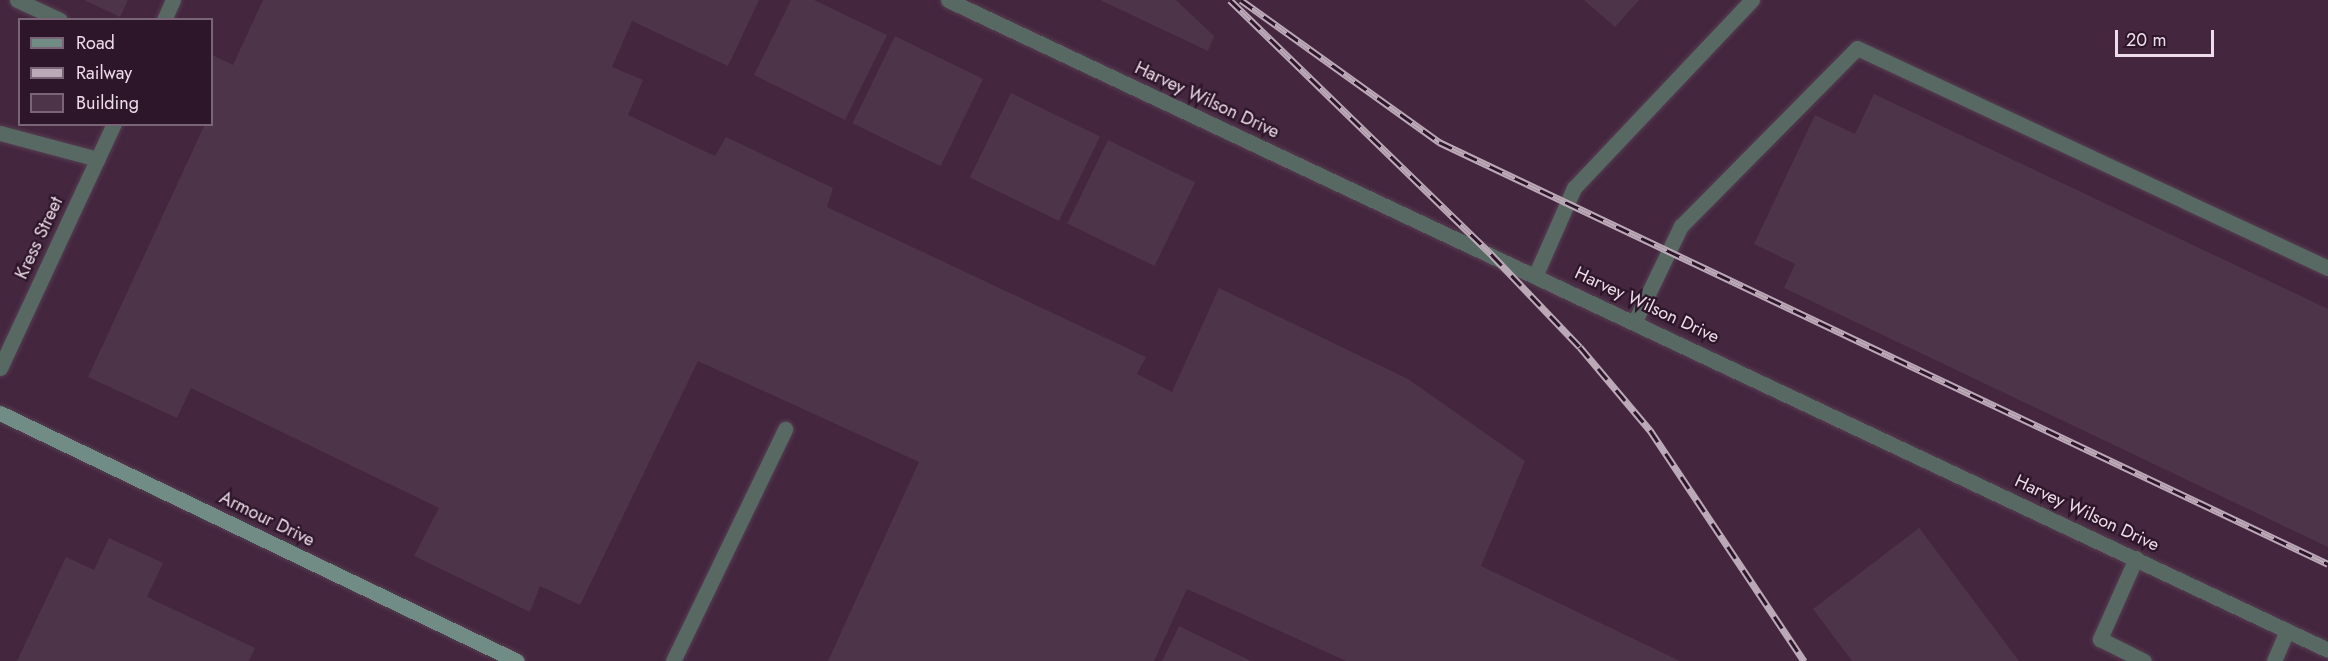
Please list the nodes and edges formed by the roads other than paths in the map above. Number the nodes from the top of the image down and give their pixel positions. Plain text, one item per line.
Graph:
1 (17, 0) edge
2 (173, 0) edge
3 (948, 0) edge
4 (1752, 0) edge
5 (56, 18) edge
6 (165, 18) edge
7 (113, 126) edge
8 (0, 133) edge
9 (98, 159) junction
10 (2328, 268) edge
11 (1536, 274) junction
12 (1635, 321) junction
13 (0, 368) edge
14 (0, 413) edge
15 (785, 429) dead end
16 (2136, 558) junction
17 (2287, 631) junction
18 (2328, 650) edge
19 (517, 661) edge
20 (673, 661) edge
21 (2144, 661) edge
22 (2274, 661) edge

1 - 5 street
2 - 6 street
3 - 11 street, Harvey Wilson Drive
4 - 11 street
7 - 9 street, Kress Street
8 - 9 street
9 - 13 street, Kress Street
10 - 12 street
11 - 12 street, Harvey Wilson Drive
12 - 16 street, Harvey Wilson Drive
14 - 19 street, Armour Drive
15 - 20 street
16 - 17 street, Harvey Wilson Drive
16 - 21 street
17 - 18 street, Harvey Wilson Drive
17 - 22 street

